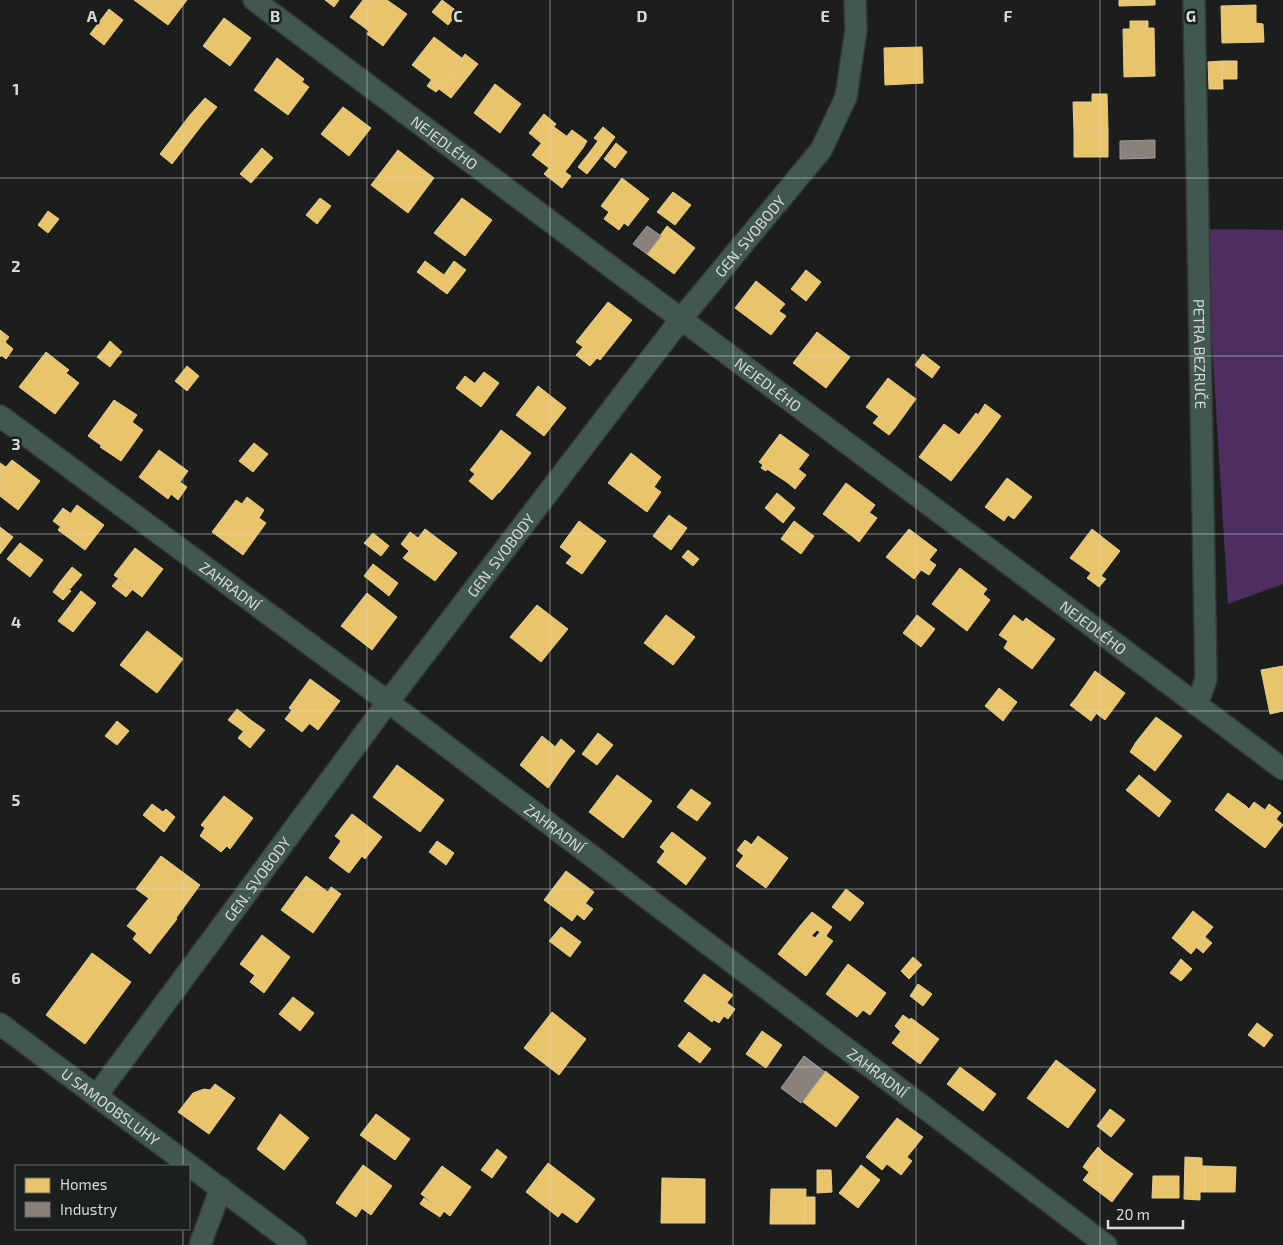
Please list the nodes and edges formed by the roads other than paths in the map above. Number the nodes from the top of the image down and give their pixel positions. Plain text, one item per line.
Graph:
1 (254, 0) edge
2 (855, 0) edge
3 (1194, 0) edge
4 (681, 319) junction
5 (0, 416) edge
6 (388, 702) junction
7 (1197, 705) junction
8 (1283, 769) edge
9 (0, 1024) edge
10 (97, 1095) junction
11 (221, 1188) junction
12 (200, 1245) edge
13 (296, 1245) edge
14 (1106, 1245) edge

1 - 4 street, NEJEDLÉHO
2 - 4 street, GEN. SVOBODY
3 - 7 street, PETRA BEZRUČE
4 - 6 street, GEN. SVOBODY
4 - 7 street, NEJEDLÉHO
5 - 6 street, ZAHRADNÍ
6 - 10 street, GEN. SVOBODY
6 - 14 street, ZAHRADNÍ
7 - 8 street, NEJEDLÉHO
9 - 10 street, U SAMOOBSLUHY
10 - 11 street, U SAMOOBSLUHY
11 - 12 street
11 - 13 street, U SAMOOBSLUHY

